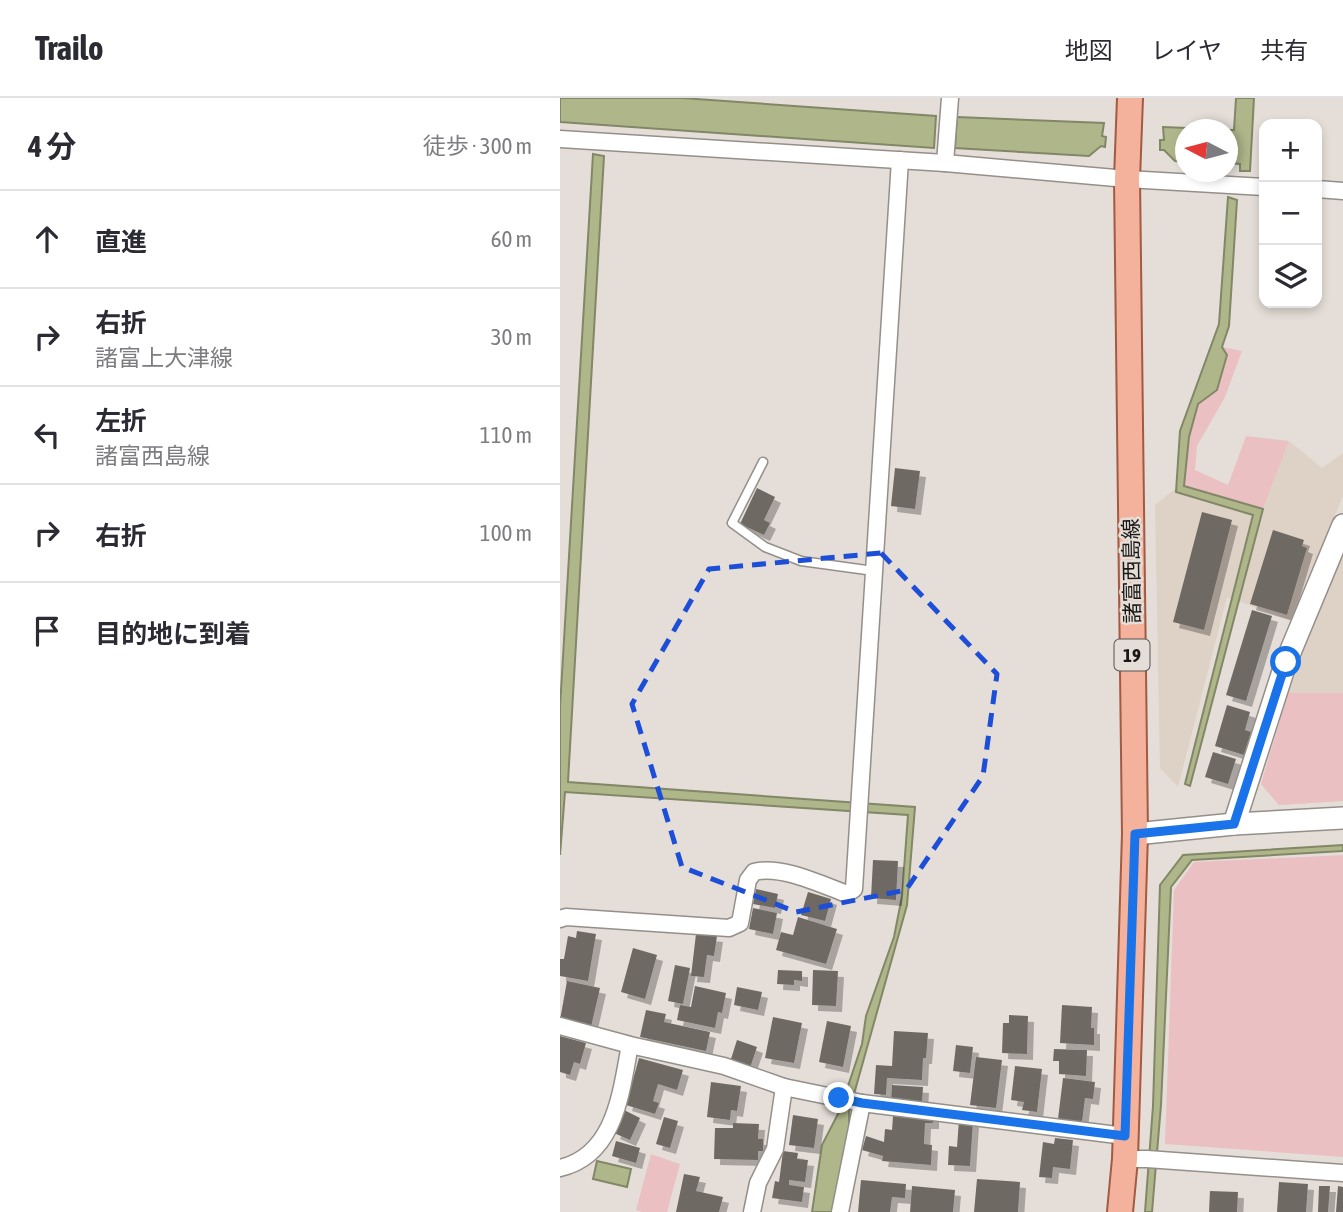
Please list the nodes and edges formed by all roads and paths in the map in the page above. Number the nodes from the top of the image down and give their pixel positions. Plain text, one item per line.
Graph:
1 (950, 98) edge
2 (1130, 98) edge
3 (560, 139) edge
4 (900, 160) junction
5 (945, 163) junction
6 (1127, 179) junction
7 (1259, 187) edge
8 (1322, 189) edge
9 (1343, 191) edge
10 (763, 461) dead end
11 (1343, 525) edge
12 (874, 571) junction
13 (1343, 818) edge
14 (1234, 824) junction
15 (1135, 834) junction
16 (560, 919) edge
17 (560, 1026) edge
18 (630, 1045) junction
19 (784, 1087) junction
20 (859, 1103) junction
21 (1140, 1153) junction
22 (560, 1168) edge
23 (1343, 1172) edge
24 (752, 1212) edge
25 (841, 1212) edge
26 (1120, 1212) edge

1 - 5 street
2 - 6 main road, 諸富西島線 / 19
3 - 4 street
4 - 5 street
4 - 12 street
5 - 6 street
6 - 7 street
6 - 15 main road, 諸富西島線 / 19
8 - 9 street
10 - 12 lane
11 - 14 street
12 - 16 street
13 - 14 street
14 - 15 street
15 - 21 main road, 諸富西島線 / 19
17 - 18 street
18 - 19 street
18 - 22 street
19 - 20 street
19 - 24 street
20 - 21 street
20 - 25 street
21 - 23 street
21 - 26 main road, 諸富西島線 / 19

